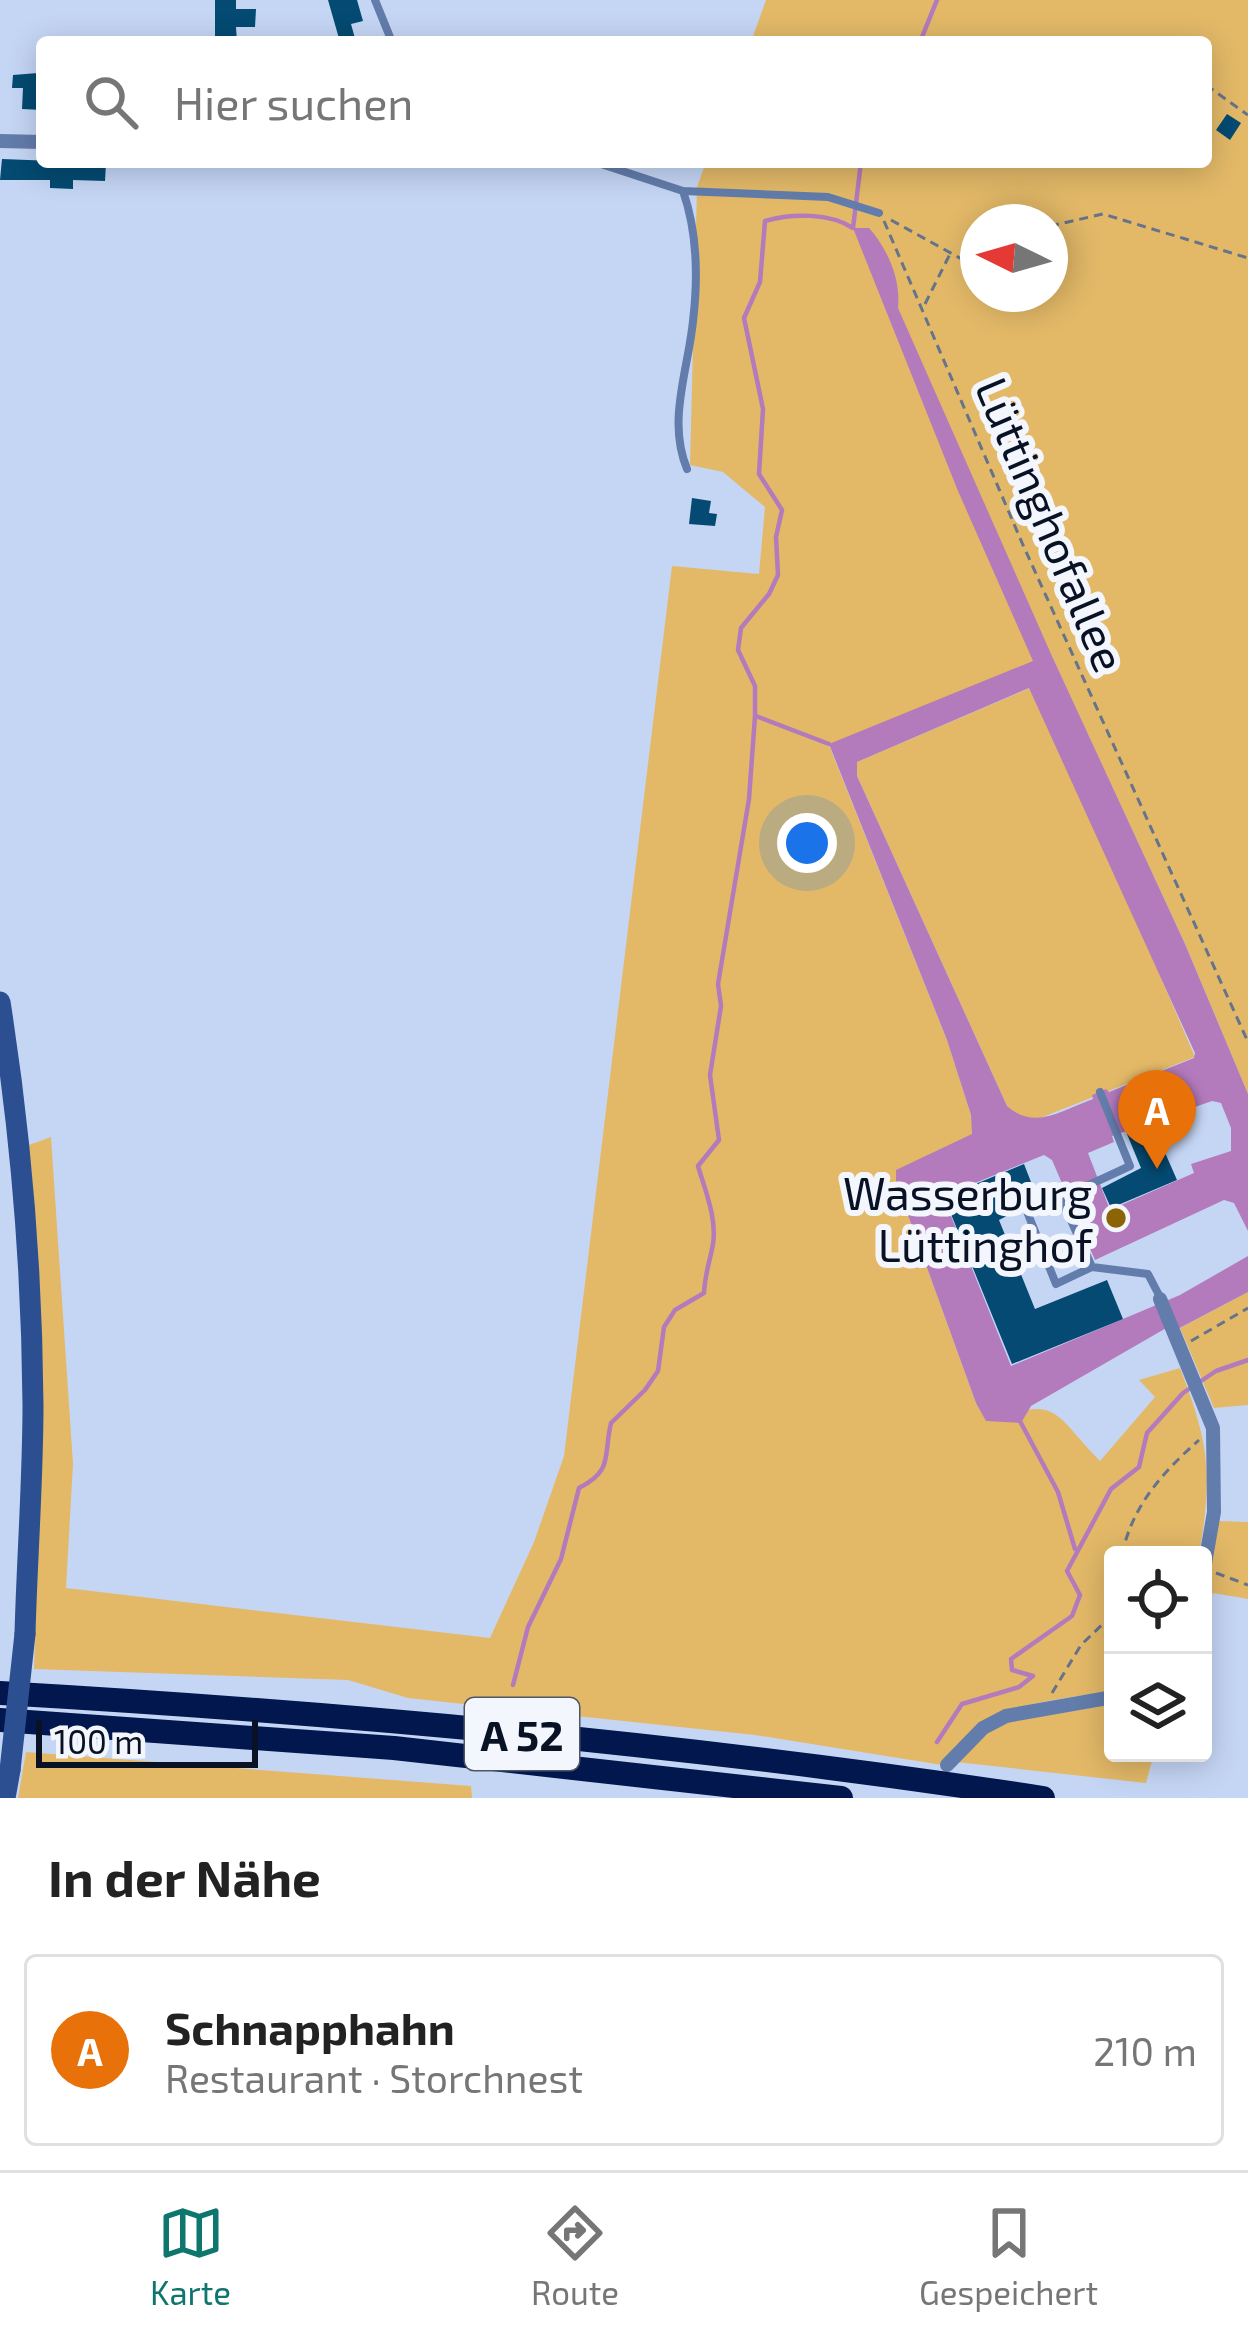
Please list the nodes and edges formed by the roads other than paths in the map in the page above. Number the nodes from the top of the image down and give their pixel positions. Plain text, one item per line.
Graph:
1 (375, 0) edge
2 (390, 36) edge
3 (0, 141) edge
4 (36, 142) edge
5 (613, 168) edge
6 (682, 191) junction
7 (879, 213) road end
8 (688, 469) dead end
9 (0, 1002) edge
10 (1100, 1092) dead end
11 (1062, 1197) junction
12 (1092, 1267) junction
13 (1160, 1299) joint
14 (1208, 1546) edge
15 (0, 1694) edge
16 (1104, 1698) edge
17 (0, 1720) edge
18 (947, 1765) dead end
19 (5, 1798) edge
20 (841, 1798) edge
21 (1042, 1798) edge

1 - 2 lane
3 - 4 street
5 - 6 lane
6 - 7 lane
6 - 8 lane
9 - 19 main road, bridge
10 - 11 lane
11 - 12 lane
11 - 12 lane
12 - 13 lane
13 - 14 street
15 - 21 highway, A 52
16 - 18 street
17 - 20 highway, A 52

